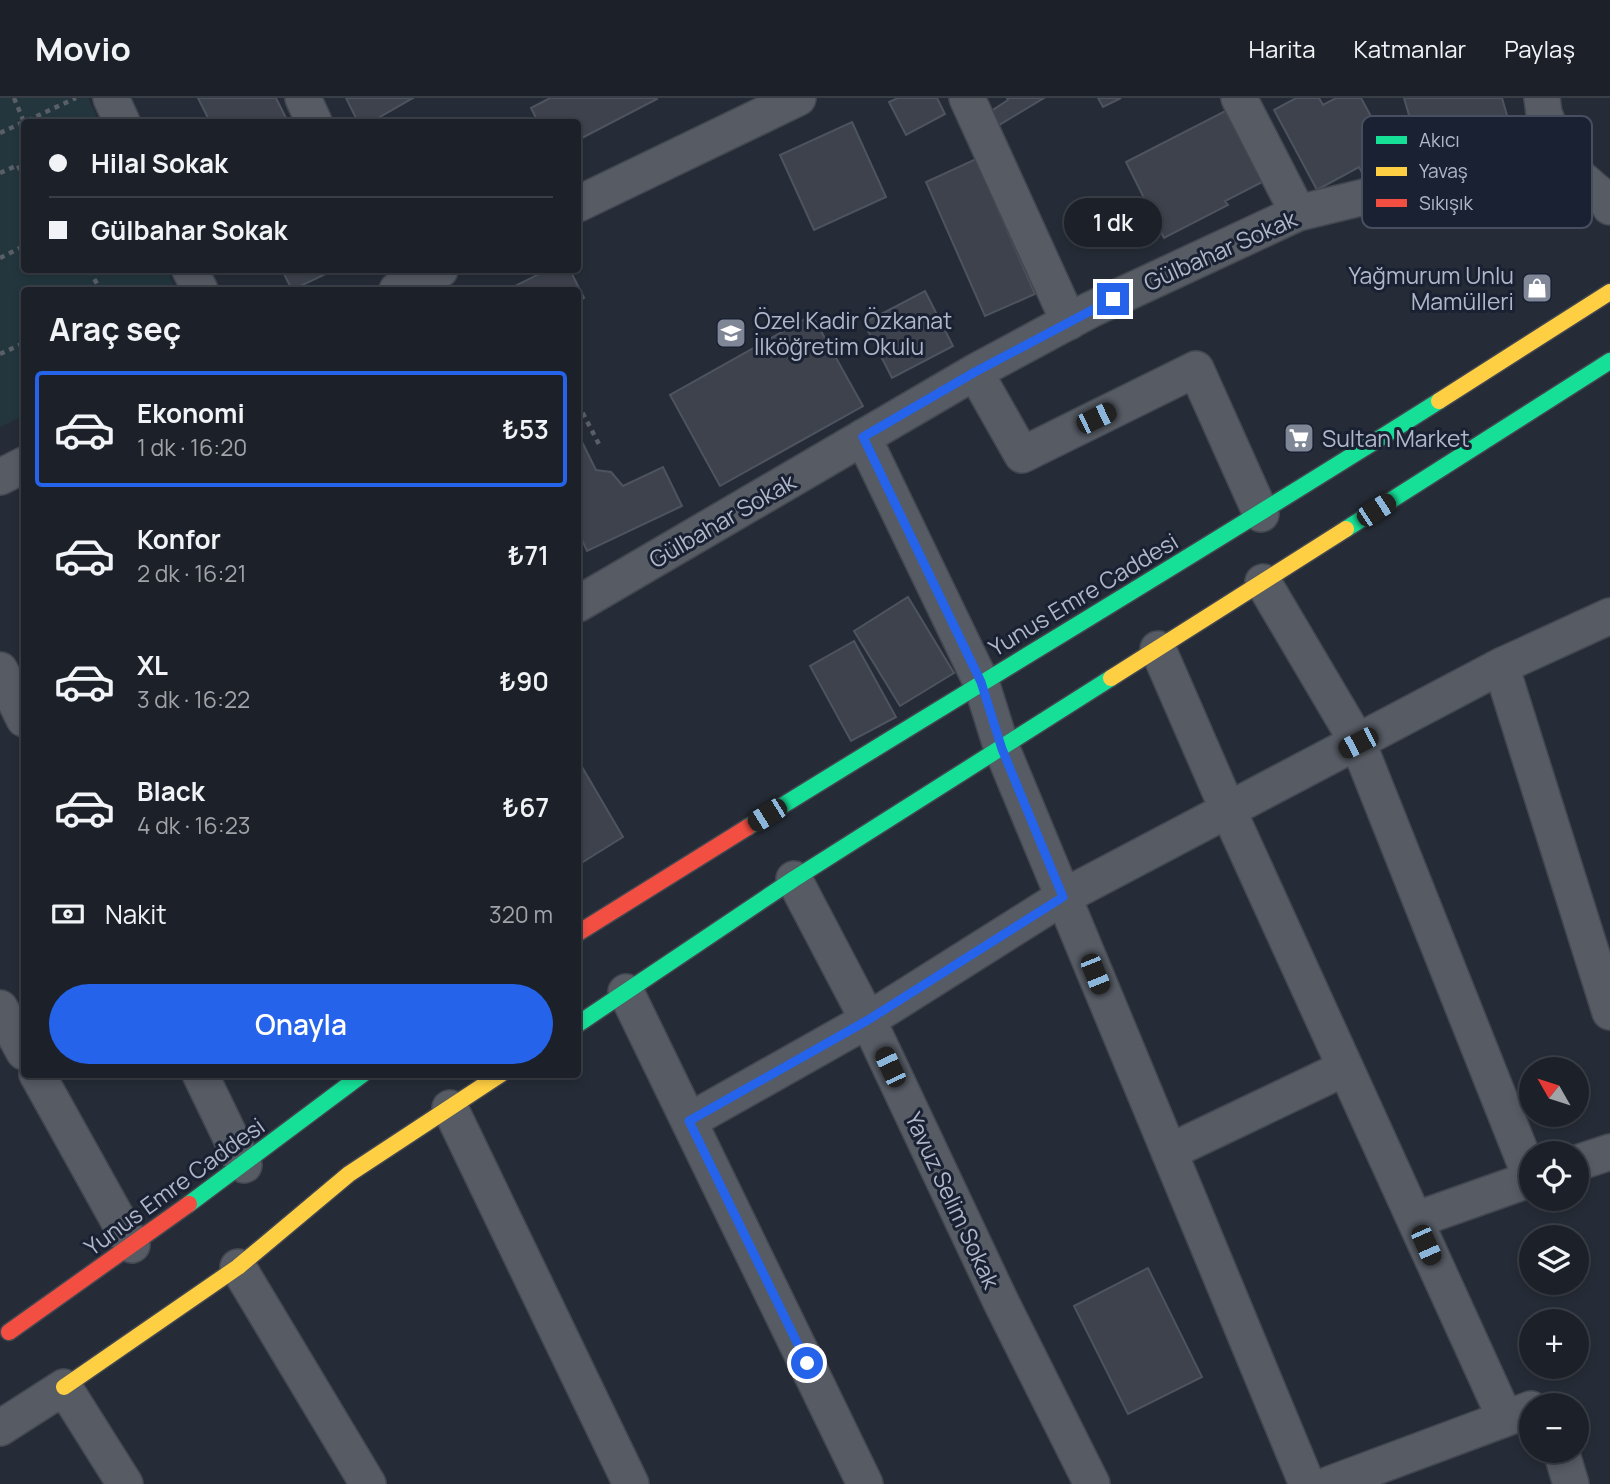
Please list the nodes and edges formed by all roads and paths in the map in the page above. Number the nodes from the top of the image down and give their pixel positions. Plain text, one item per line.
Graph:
1 (14, 98) edge
2 (76, 98) edge
3 (111, 98) edge
4 (303, 98) edge
5 (798, 98) edge
6 (967, 98) edge
7 (1239, 98) edge
8 (1542, 98) edge
9 (1545, 116) edge
10 (23, 119) edge
11 (30, 119) edge
12 (121, 119) edge
13 (313, 119) edge
14 (21, 123) edge
15 (0, 125) edge
16 (3, 131) edge
17 (1, 170) edge
18 (21, 172) edge
19 (1592, 188) edge
20 (1362, 198) edge
21 (581, 203) edge
22 (1610, 207) edge
23 (1298, 213) junction
24 (21, 248) edge
25 (0, 258) edge
26 (433, 273) edge
27 (401, 287) edge
28 (1610, 292) edge
29 (1069, 321) junction
30 (21, 344) edge
31 (0, 354) edge
32 (1609, 367) edge
33 (975, 372) junction
34 (581, 410) edge
35 (863, 437) junction
36 (601, 448) dead end
37 (21, 466) edge
38 (0, 477) edge
39 (1261, 514) junction
40 (1263, 582) junction
41 (581, 602) edge
42 (1610, 616) edge
43 (1158, 649) junction
44 (1501, 666) junction
45 (0, 670) edge
46 (981, 682) junction
47 (21, 713) edge
48 (1358, 743) junction
49 (1002, 749) junction
50 (1228, 810) junction
51 (794, 879) junction
52 (1063, 897) junction
53 (581, 931) edge
54 (626, 992) junction
55 (0, 1009) edge
56 (1610, 1012) edge
57 (868, 1020) junction
58 (581, 1022) edge
59 (21, 1047) edge
60 (1345, 1068) junction
61 (39, 1078) edge
62 (202, 1078) edge
63 (358, 1078) edge
64 (495, 1078) edge
65 (450, 1108) junction
66 (689, 1121) junction
67 (1519, 1149) edge
68 (1169, 1152) junction
69 (1610, 1152) edge
70 (1589, 1159) edge
71 (244, 1165) junction
72 (1519, 1183) edge
73 (1415, 1220) junction
74 (132, 1245) junction
75 (239, 1266) junction
76 (3, 1329) edge
77 (64, 1387) junction
78 (1518, 1414) edge
79 (0, 1428) edge
80 (1565, 1463) edge
81 (125, 1484) edge
82 (368, 1484) edge
83 (631, 1484) edge
84 (865, 1484) edge
85 (1092, 1484) edge
86 (1307, 1484) edge
87 (1331, 1484) edge
88 (1571, 1484) edge

1 - 10 path
2 - 11 path
3 - 12 street
4 - 13 street
5 - 21 street
6 - 29 street
7 - 23 street
8 - 9 street
14 - 16 path
15 - 16 path
17 - 18 path
19 - 22 street
20 - 23 street, Gülbahar Sokak
23 - 29 street, Gülbahar Sokak
24 - 25 path
26 - 27 street
28 - 39 street, Yunus Emre Caddesi
29 - 33 street, Gülbahar Sokak
30 - 31 path
32 - 40 street
33 - 35 street, Gülbahar Sokak
33 - 39 street
34 - 36 path
35 - 41 street, Gülbahar Sokak
35 - 46 street
37 - 38 street
39 - 46 street, Yunus Emre Caddesi
40 - 43 street
40 - 48 street
42 - 44 street
43 - 49 street
43 - 50 street
44 - 48 street
44 - 56 street
45 - 47 street
46 - 49 street
46 - 53 street, Yunus Emre Caddesi
48 - 50 street
48 - 67 street
49 - 51 street
49 - 52 street
50 - 52 street
50 - 60 street
51 - 54 street
51 - 57 street, Yavuz Selim Sokak
52 - 57 street
52 - 68 street
54 - 58 street
54 - 66 street
55 - 59 street
57 - 66 street
57 - 85 street, Yavuz Selim Sokak
60 - 68 street
60 - 73 street
61 - 74 street
62 - 71 street
63 - 71 street, Yunus Emre Caddesi
64 - 65 street
65 - 75 street
65 - 83 street
66 - 84 street
68 - 86 street
69 - 70 street
71 - 74 street, Yunus Emre Caddesi
72 - 73 street
73 - 78 street
74 - 76 street, Yunus Emre Caddesi
75 - 77 street
75 - 82 street
77 - 79 street
77 - 81 street
78 - 87 street
80 - 88 street

